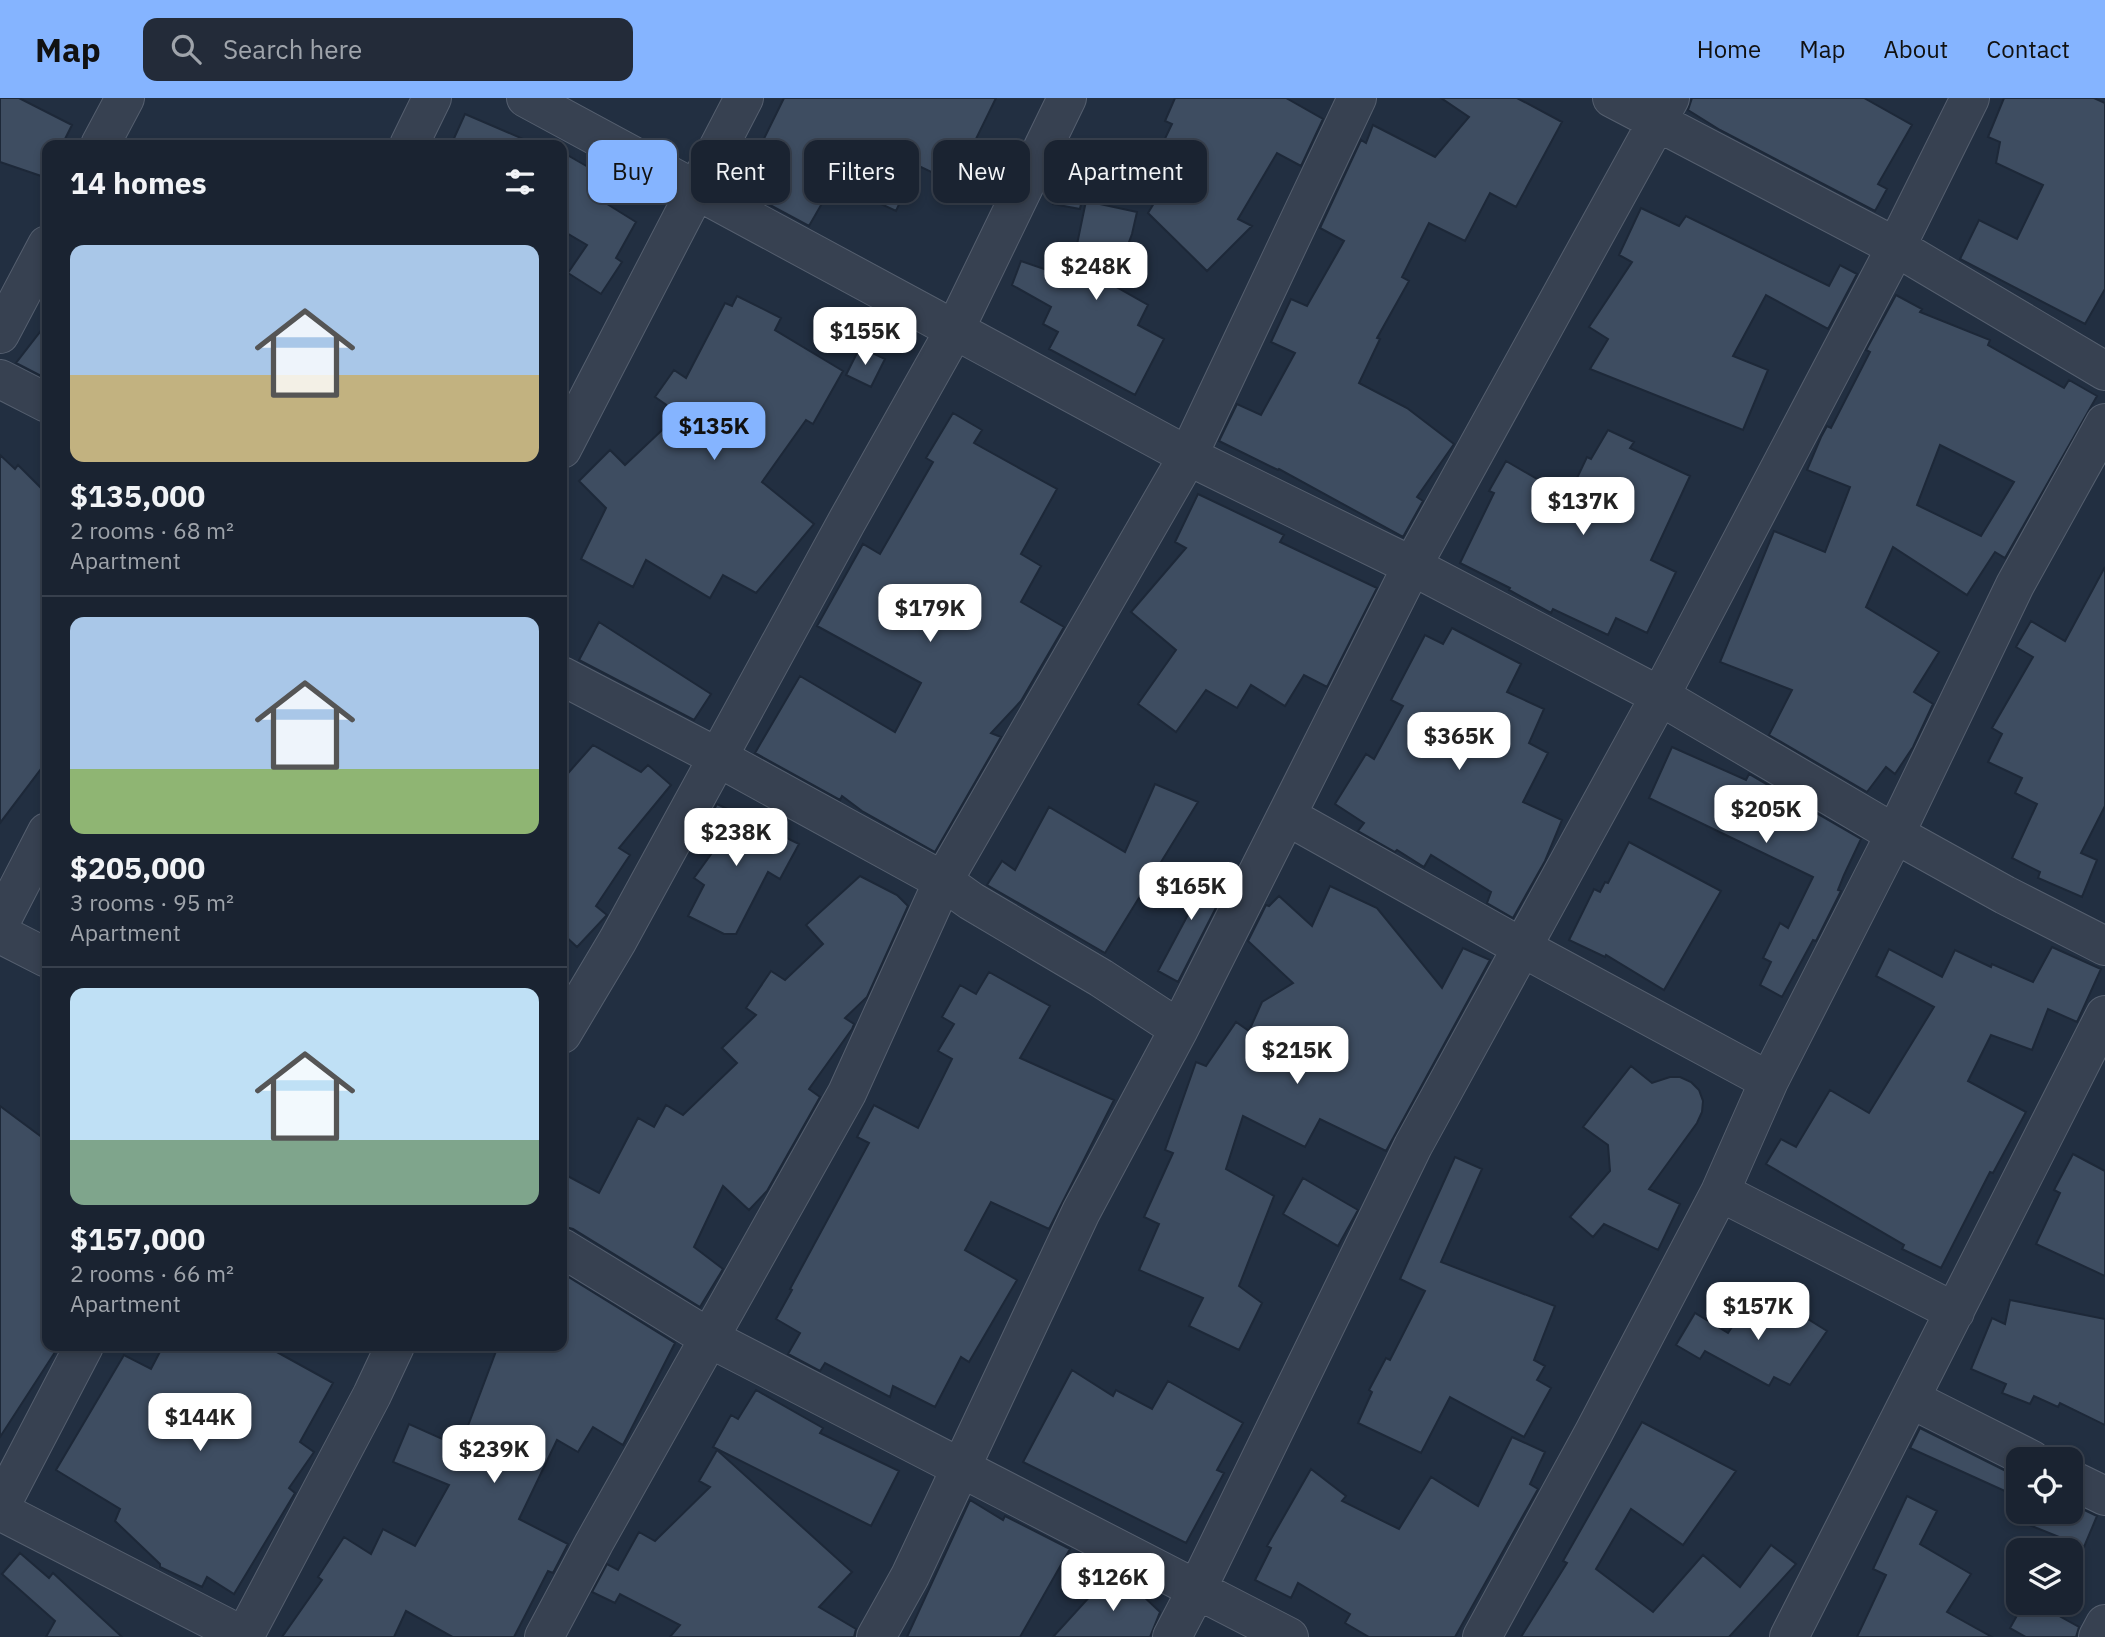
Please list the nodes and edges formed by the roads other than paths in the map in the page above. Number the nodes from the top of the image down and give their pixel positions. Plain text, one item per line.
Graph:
1 (125, 98) edge
2 (432, 98) edge
3 (526, 98) edge
4 (744, 98) edge
5 (1067, 98) edge
6 (1357, 98) edge
7 (1612, 98) edge
8 (1970, 98) edge
9 (1664, 110) edge
10 (103, 140) edge
11 (411, 140) edge
12 (722, 140) edge
13 (691, 189) edge
14 (691, 199) edge
15 (718, 203) edge
16 (1896, 247) junction
17 (42, 254) edge
18 (956, 329) junction
19 (0, 334) edge
20 (2105, 371) edge
21 (0, 379) edge
22 (42, 400) edge
23 (2105, 423) edge
24 (567, 439) edge
25 (1188, 456) junction
26 (1412, 566) junction
27 (567, 679) edge
28 (1660, 696) junction
29 (719, 758) junction
30 (1287, 816) junction
31 (1895, 834) junction
32 (42, 842) edge
33 (943, 881) junction
34 (0, 923) edge
35 (0, 934) edge
36 (2105, 946) edge
37 (1521, 947) junction
38 (42, 955) edge
39 (2105, 1015) edge
40 (567, 1026) edge
41 (1179, 1029) junction
42 (1769, 1081) junction
43 (1720, 1192) junction
44 (567, 1251) edge
45 (1955, 1312) junction
46 (709, 1338) junction
47 (81, 1351) edge
48 (393, 1351) edge
49 (1911, 1399) junction
50 (2006, 1447) edge
51 (961, 1467) junction
52 (2083, 1485) edge
53 (2105, 1496) edge
54 (0, 1509) edge
55 (1197, 1589) junction
56 (2105, 1624) edge
57 (245, 1637) edge
58 (544, 1637) edge
59 (876, 1637) edge
60 (1172, 1637) edge
61 (1289, 1637) edge
62 (1482, 1637) edge
63 (1789, 1637) edge
64 (2098, 1637) edge

1 - 10 street
2 - 11 street
3 - 13 street
4 - 12 street
5 - 18 street
6 - 25 street
7 - 9 street
8 - 16 street
9 - 16 street
9 - 26 street
14 - 24 street
15 - 18 street
16 - 20 street
16 - 28 street
17 - 19 street
18 - 25 street
18 - 29 street
21 - 22 street
23 - 31 street
25 - 26 street
25 - 33 street
26 - 28 street
26 - 30 street
27 - 29 street
28 - 31 street
28 - 37 street
29 - 33 street
29 - 40 street
30 - 37 street
30 - 41 street
31 - 36 street
31 - 42 street
32 - 34 street
33 - 41 street
33 - 46 street
35 - 38 street
37 - 42 street
37 - 55 street
39 - 45 street
41 - 51 street
42 - 43 street
43 - 45 street
43 - 62 street
44 - 46 street
45 - 49 street
46 - 51 street
46 - 58 street
47 - 54 street
48 - 57 street
49 - 50 street
49 - 63 street
51 - 55 street
51 - 59 street
52 - 53 street
54 - 57 street
55 - 60 street
55 - 61 street
56 - 64 street

